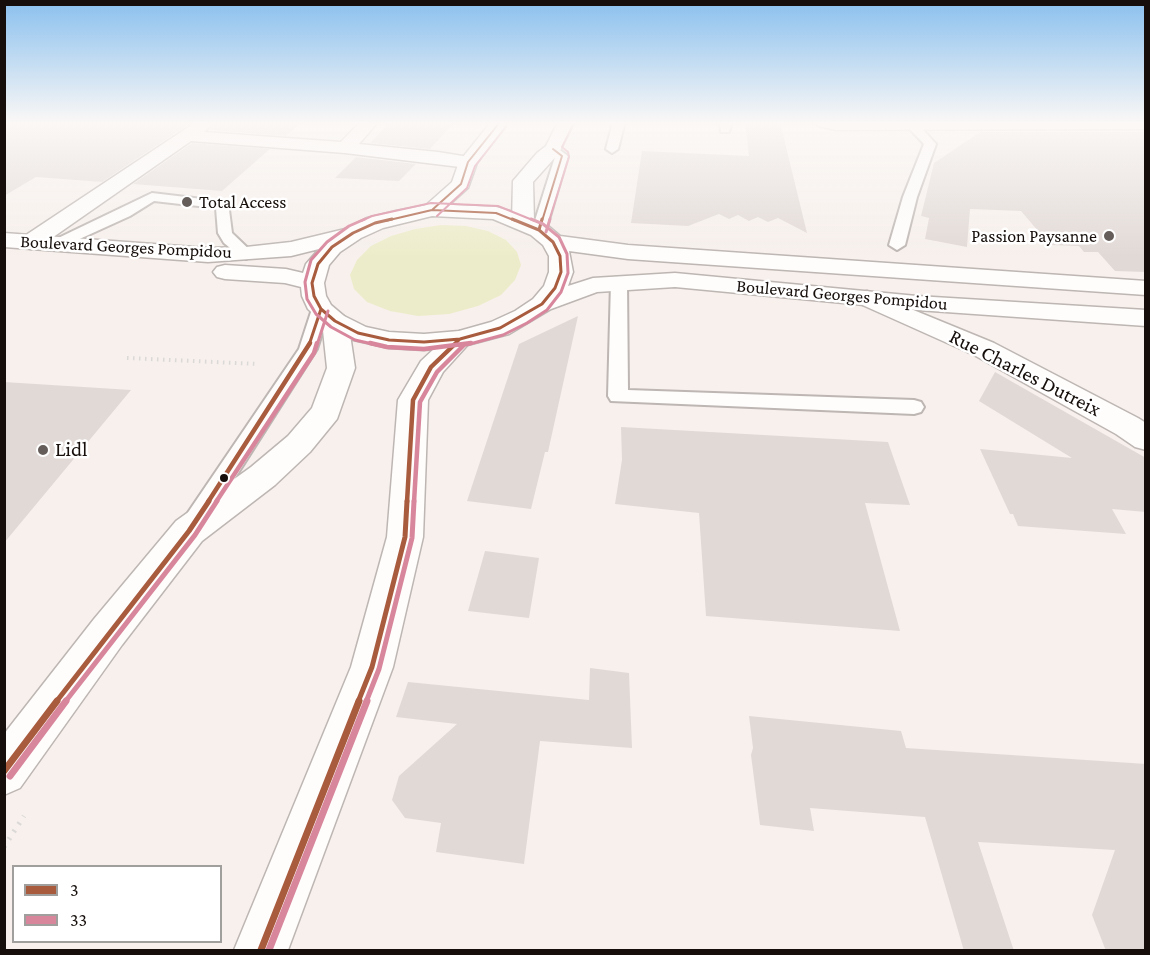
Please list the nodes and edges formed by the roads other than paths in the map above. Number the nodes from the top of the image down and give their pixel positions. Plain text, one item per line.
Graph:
1 (143, 167) edge
2 (466, 167) edge
3 (535, 167) edge
4 (559, 167) edge
5 (921, 167) edge
6 (432, 210) junction
7 (538, 231) junction
8 (353, 233) junction
9 (4, 240) edge
10 (31, 242) junction
11 (57, 244) junction
12 (897, 245) dead end
13 (246, 254) junction
14 (4, 261) edge
15 (619, 282) junction
16 (312, 283) junction
17 (1146, 288) edge
18 (867, 298) junction
19 (542, 304) junction
20 (328, 315) junction
21 (1146, 318) edge
22 (460, 339) junction
23 (914, 407) dead end
24 (1146, 439) edge
25 (189, 531) junction
26 (12, 750) edge
27 (261, 951) edge

1 - 10 main road
2 - 6 main road
3 - 7 main road
4 - 7 lane
5 - 12 lane
6 - 7 main road, Boulevard Georges Pompidou
6 - 8 main road, Boulevard Georges Pompidou
7 - 17 main road, Boulevard Georges Pompidou
7 - 19 main road, Boulevard Georges Pompidou
8 - 13 main road, Boulevard Georges Pompidou
8 - 16 main road, Boulevard Georges Pompidou
9 - 10 main road, Boulevard Georges Pompidou
10 - 11 main road, Boulevard Georges Pompidou
11 - 13 main road, Boulevard Georges Pompidou
11 - 13 lane
14 - 16 main road, Boulevard Georges Pompidou
15 - 18 main road, Boulevard Georges Pompidou
15 - 19 main road, Boulevard Georges Pompidou
15 - 23 lane
16 - 20 main road
18 - 21 main road, Boulevard Georges Pompidou
18 - 24 main road, Rue Charles Dutreix
19 - 22 main road, Boulevard Georges Pompidou
20 - 22 main road, Boulevard Georges Pompidou
20 - 25 lane
20 - 25 main road
22 - 27 main road
25 - 26 main road

